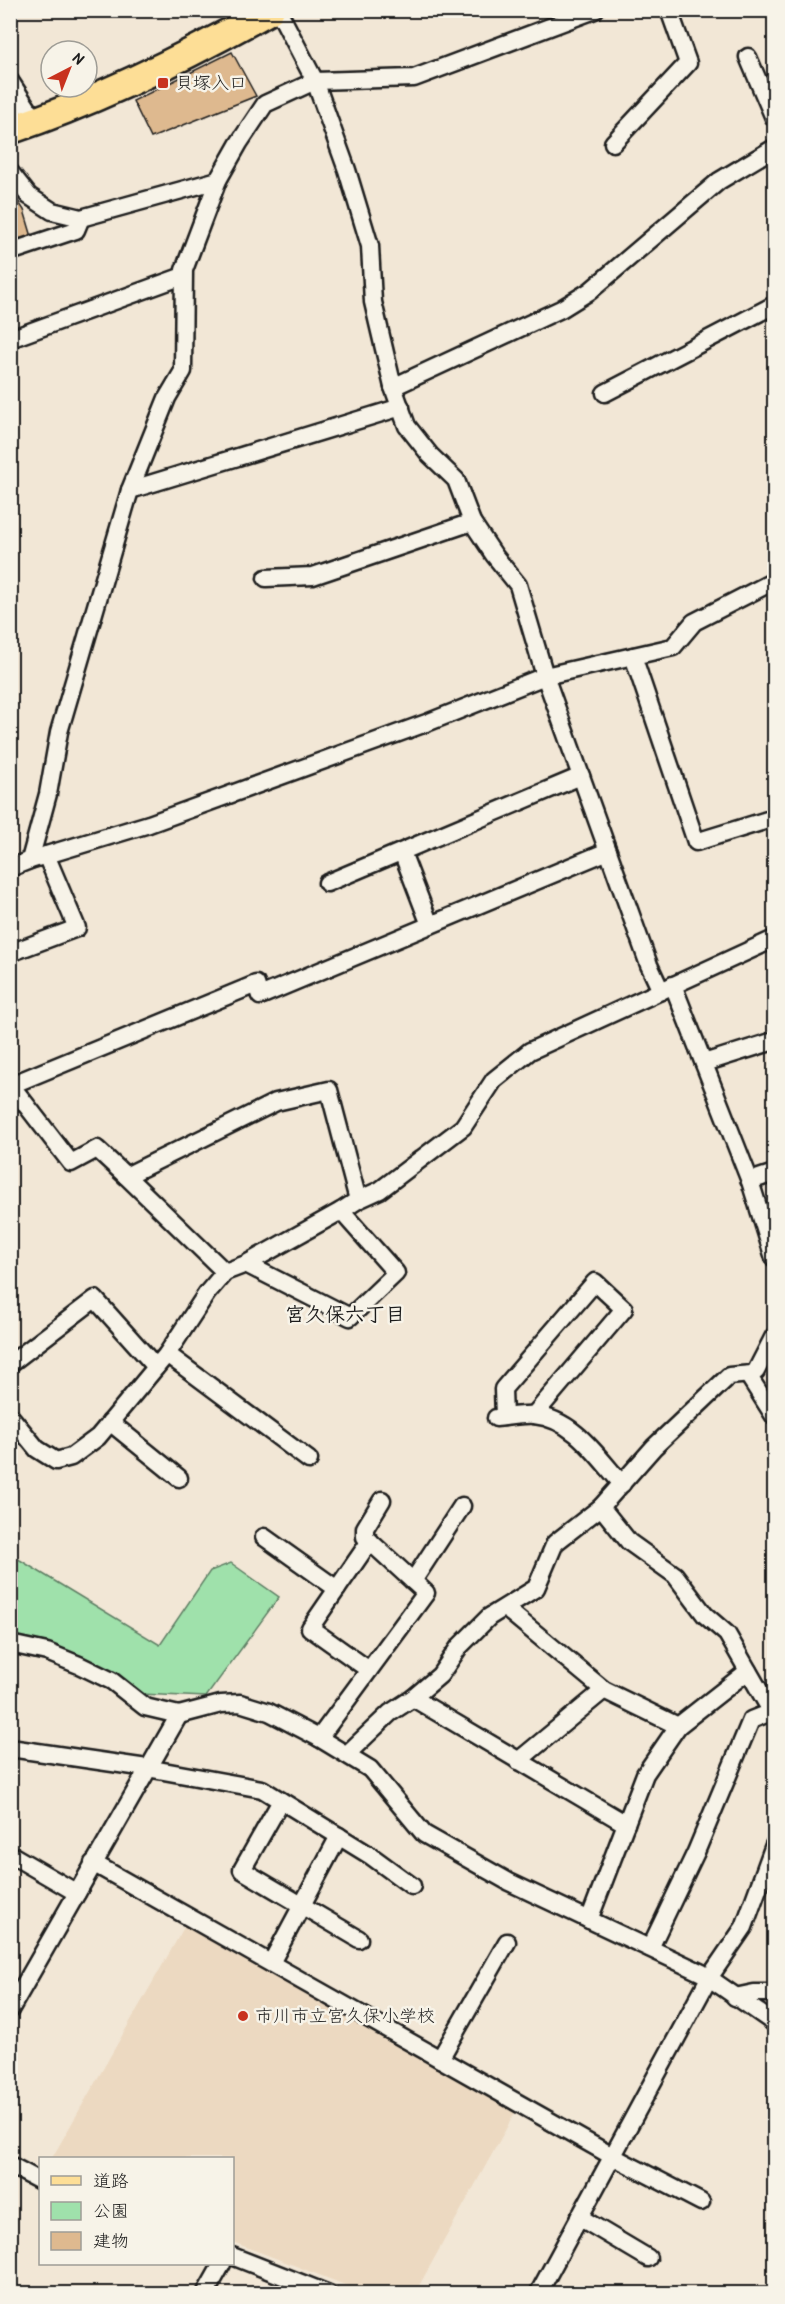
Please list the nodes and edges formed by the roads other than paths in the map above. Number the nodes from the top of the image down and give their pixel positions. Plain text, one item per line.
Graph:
1 (270, 10) edge
2 (278, 10) edge
3 (595, 10) edge
4 (669, 10) edge
5 (748, 57) dead end
6 (10, 81) edge
7 (315, 81) junction
8 (774, 118) edge
9 (36, 121) junction
10 (10, 130) edge
11 (613, 143) dead end
12 (774, 148) edge
13 (10, 172) edge
14 (218, 180) junction
15 (81, 218) junction
16 (10, 252) edge
17 (183, 276) junction
18 (774, 305) edge
19 (10, 339) edge
20 (393, 387) junction
21 (605, 393) dead end
22 (400, 408) junction
23 (130, 490) junction
24 (472, 522) junction
25 (266, 578) dead end
26 (774, 581) edge
27 (633, 656) junction
28 (545, 676) junction
29 (581, 776) junction
30 (774, 818) edge
31 (608, 851) junction
32 (402, 852) junction
33 (38, 857) junction
34 (10, 868) edge
35 (327, 884) dead end
36 (430, 925) junction
37 (774, 939) edge
38 (10, 953) edge
39 (667, 988) junction
40 (774, 1041) edge
41 (704, 1063) junction
42 (11, 1084) edge
43 (774, 1173) edge
44 (126, 1176) junction
45 (750, 1181) junction
46 (358, 1200) junction
47 (341, 1211) junction
48 (774, 1258) edge
49 (246, 1264) junction
50 (225, 1272) junction
51 (774, 1336) edge
52 (161, 1360) junction
53 (10, 1364) edge
54 (748, 1375) junction
55 (534, 1415) junction
56 (10, 1416) edge
57 (774, 1416) edge
58 (110, 1422) junction
59 (309, 1460) dead end
60 (179, 1478) dead end
61 (622, 1484) junction
62 (382, 1500) dead end
63 (462, 1506) dead end
64 (601, 1507) junction
65 (264, 1537) dead end
66 (369, 1541) junction
67 (413, 1581) junction
68 (337, 1589) junction
69 (505, 1608) junction
70 (10, 1644) edge
71 (369, 1670) junction
72 (748, 1671) junction
73 (604, 1690) junction
74 (413, 1698) junction
75 (773, 1714) edge
76 (178, 1715) junction
77 (678, 1726) junction
78 (319, 1738) junction
79 (10, 1748) edge
80 (347, 1754) junction
81 (518, 1761) junction
82 (147, 1768) junction
83 (281, 1801) junction
84 (626, 1824) junction
85 (339, 1836) junction
86 (774, 1845) edge
87 (10, 1854) edge
88 (93, 1863) junction
89 (412, 1886) dead end
90 (77, 1893) junction
91 (303, 1904) junction
92 (589, 1920) junction
93 (359, 1939) dead end
94 (507, 1942) dead end
95 (650, 1948) junction
96 (271, 1964) junction
97 (709, 1978) junction
98 (774, 1993) edge
99 (735, 1997) junction
100 (10, 2010) edge
101 (774, 2023) edge
102 (440, 2059) junction
103 (612, 2156) junction
104 (10, 2165) edge
105 (39, 2180) edge
106 (701, 2202) dead end
107 (579, 2217) junction
108 (234, 2257) edge
109 (648, 2258) dead end
110 (221, 2265) edge
111 (205, 2294) edge
112 (329, 2294) edge
113 (538, 2294) edge

1 - 9 main road
2 - 7 street
3 - 7 street
4 - 11 street
5 - 8 street
6 - 9 street
7 - 14 street
7 - 20 street
9 - 10 main road
12 - 20 street
13 - 15 street
14 - 15 street
14 - 17 street
15 - 16 street
17 - 19 street
17 - 23 street
18 - 21 street
20 - 22 street
22 - 23 street
22 - 24 street
23 - 33 street
24 - 25 street
24 - 28 street
26 - 27 street
27 - 28 street
27 - 30 street
28 - 29 street
28 - 33 street
29 - 31 street
29 - 32 street
31 - 36 street
31 - 39 street
32 - 35 street
32 - 36 street
33 - 34 street
33 - 38 street
36 - 42 street
37 - 39 street
39 - 41 street
39 - 46 street
40 - 41 street
41 - 45 street
42 - 44 street
43 - 45 street
44 - 46 street
44 - 50 street
45 - 48 street
46 - 47 street
47 - 49 street
47 - 49 street
49 - 50 street
50 - 52 street
51 - 54 street
52 - 53 street
52 - 58 street
52 - 59 street
54 - 57 street
54 - 61 street
55 - 55 street
55 - 61 street
56 - 58 street
58 - 60 street
61 - 64 street
62 - 66 street
63 - 67 street
64 - 69 street
64 - 72 street
65 - 68 street
66 - 67 street
66 - 68 street
67 - 71 street
68 - 71 street
69 - 73 street
69 - 74 street
70 - 76 street
71 - 78 street
72 - 75 street
72 - 77 street
73 - 77 street
73 - 81 street
74 - 80 street
74 - 81 street
75 - 95 street
76 - 78 street
76 - 82 street
77 - 84 street
78 - 80 street
79 - 82 street
80 - 92 street
81 - 84 street
82 - 83 street
82 - 88 street
83 - 85 street
83 - 91 street
84 - 92 street
85 - 89 street
85 - 91 street
86 - 97 street
87 - 90 street
88 - 90 street
88 - 96 street
90 - 100 street
91 - 93 street
91 - 96 street
92 - 95 street
94 - 102 street
95 - 97 street
96 - 102 street
97 - 99 street
97 - 103 street
98 - 99 street
99 - 101 street
102 - 103 street
103 - 106 street
103 - 107 street
104 - 105 street
107 - 109 street
107 - 113 street
108 - 112 street
110 - 111 street

